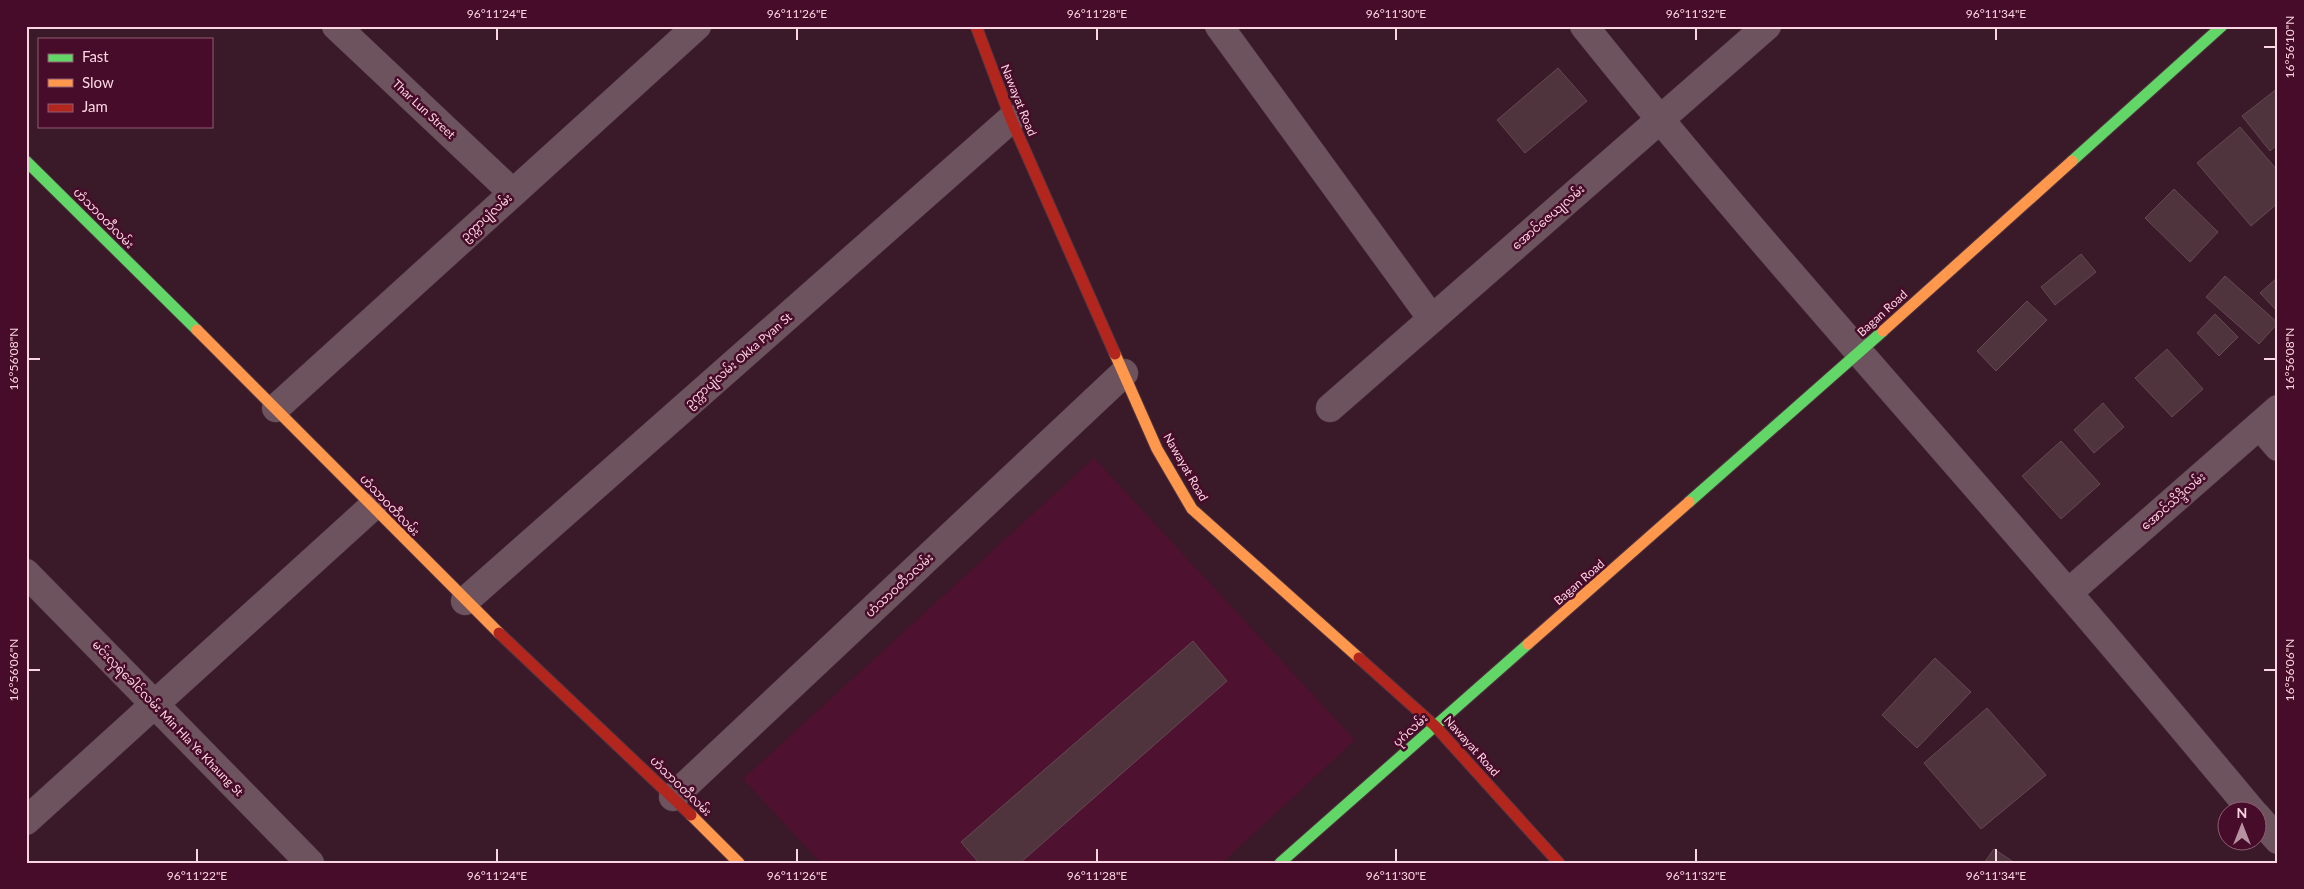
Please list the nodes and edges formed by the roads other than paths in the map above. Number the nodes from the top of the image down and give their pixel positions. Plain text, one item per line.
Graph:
1 (336, 26) edge
2 (697, 26) edge
3 (976, 26) edge
4 (1219, 26) edge
5 (1584, 26) edge
6 (1766, 26) edge
7 (2222, 26) edge
8 (1011, 119) junction
9 (1659, 120) junction
10 (26, 161) edge
11 (512, 193) junction
12 (1432, 319) junction
13 (1858, 354) junction
14 (1124, 372) junction
15 (276, 408) junction
16 (1330, 408) dead end
17 (2269, 418) edge
18 (2278, 447) edge
19 (372, 507) junction
20 (26, 573) edge
21 (2068, 593) junction
22 (464, 601) junction
23 (1558, 619) joint
24 (156, 705) junction
25 (1435, 726) junction
26 (673, 797) junction
27 (2245, 802) edge
28 (26, 822) edge
29 (2266, 826) edge
30 (2278, 840) edge
31 (310, 863) edge
32 (740, 863) edge
33 (1280, 863) edge
34 (1559, 863) edge

1 - 11 street, Thar Lun Street
2 - 11 street, ဥက္ကာပျံလမ်း
3 - 8 street, Nawayat Road
4 - 12 street
5 - 9 street
6 - 9 street, အောင်ဇေယျလမ်း
7 - 13 street, Bagan Road
8 - 14 street, Nawayat Road
8 - 22 street, ဥက္ကာပျံလမ်း Okka Pyan St
9 - 12 street, အောင်ဇေယျလမ်း
9 - 13 street
10 - 15 street, ဟံသာဝတီလမ်း
11 - 15 street, ဥက္ကာပျံလမ်း
12 - 16 street, အောင်ဇေယျလမ်း
13 - 21 street
13 - 23 street, Bagan Road
14 - 25 street, Nawayat Road
14 - 26 street, ဟံသာဝတီ၁လမ်း
15 - 19 street, ဟံသာဝတီလမ်း
17 - 18 street
17 - 21 street, အောင်သိဒ္ဒိလမ်း
19 - 22 street, ဟံသာဝတီလမ်း
19 - 24 street
20 - 24 street, မင်းလှရဲခေါင်လမ်း Min Hla Ye Khaung St
21 - 27 street
22 - 26 street, ဟံသာဝတီလမ်း
23 - 25 street, ပုဂံလမ်း
24 - 28 street
24 - 31 street, မင်းလှရဲခေါင်လမ်း Min Hla Ye Khaung St
25 - 33 street, ပုဂံလမ်း
25 - 34 street, Nawayat Road
26 - 32 street, ဟံသာဝတီလမ်း
29 - 30 street

